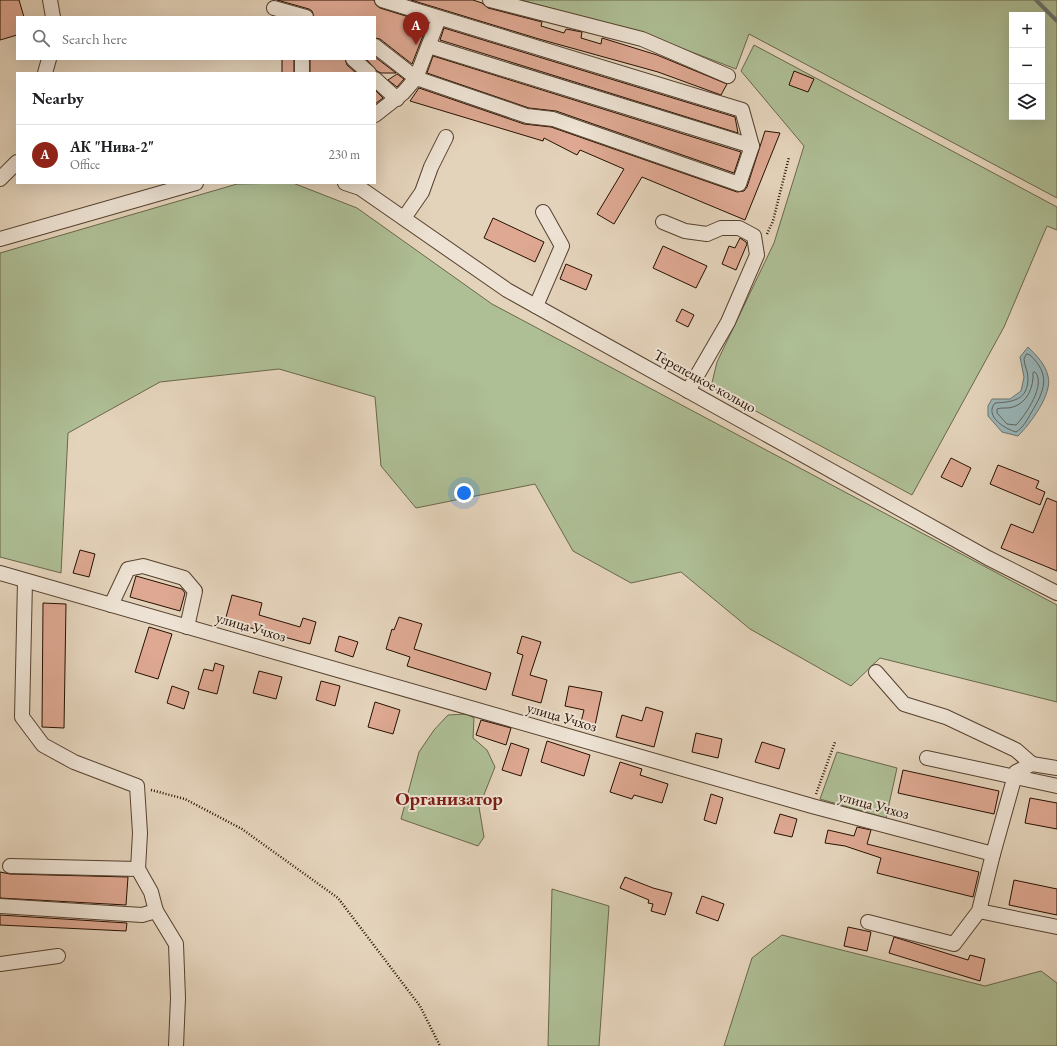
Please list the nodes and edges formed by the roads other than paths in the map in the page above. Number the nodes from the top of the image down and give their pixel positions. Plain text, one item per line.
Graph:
1 (50, 0) edge
2 (382, 0) edge
3 (490, 0) edge
4 (274, 8) dead end
5 (53, 16) edge
6 (302, 16) edge
7 (439, 18) junction
8 (428, 46) junction
9 (376, 47) edge
10 (49, 60) edge
11 (302, 60) edge
12 (354, 60) edge
13 (45, 72) edge
14 (302, 72) edge
15 (368, 72) edge
16 (728, 76) dead end
17 (416, 78) junction
18 (376, 80) edge
19 (397, 99) junction
20 (376, 114) edge
21 (446, 137) dead end
22 (752, 146) junction
23 (16, 163) edge
24 (0, 179) edge
25 (190, 184) edge
26 (348, 184) edge
27 (543, 212) dead end
28 (404, 218) junction
29 (663, 222) dead end
30 (0, 240) edge
31 (536, 306) junction
32 (688, 391) junction
33 (0, 573) edge
34 (25, 581) junction
35 (1057, 594) edge
36 (111, 605) junction
37 (187, 627) junction
38 (876, 672) dead end
39 (927, 758) dead end
40 (1032, 764) junction
41 (1057, 768) edge
42 (1015, 778) junction
43 (1057, 786) edge
44 (993, 854) junction
45 (10, 866) dead end
46 (138, 869) junction
47 (0, 906) edge
48 (156, 911) junction
49 (979, 911) junction
50 (868, 922) dead end
51 (1057, 927) edge
52 (58, 956) dead end
53 (0, 964) edge
54 (176, 1046) edge

1 - 5 street
2 - 7 street
3 - 16 street
4 - 6 street
7 - 8 street
7 - 22 street
8 - 17 street
8 - 22 street
9 - 17 street
10 - 13 street
11 - 14 street
12 - 15 street
17 - 19 street
17 - 22 street
18 - 19 street
19 - 20 street
21 - 28 street
23 - 24 street
25 - 30 street
26 - 28 street, Терепецкое кольцо
27 - 31 street
28 - 31 street, Терепецкое кольцо
29 - 32 street
31 - 32 street, Терепецкое кольцо
32 - 35 street, Терепецкое кольцо
33 - 34 street, улица Учхоз
34 - 36 street, улица Учхоз
34 - 46 street
36 - 37 street, улица Учхоз
36 - 37 street
37 - 44 street, улица Учхоз
38 - 40 street
39 - 42 street
40 - 41 street
40 - 42 street
42 - 43 street
42 - 44 street
44 - 49 street
45 - 46 street
46 - 48 street
47 - 48 street
48 - 54 street
49 - 50 street
49 - 51 street
52 - 53 street

